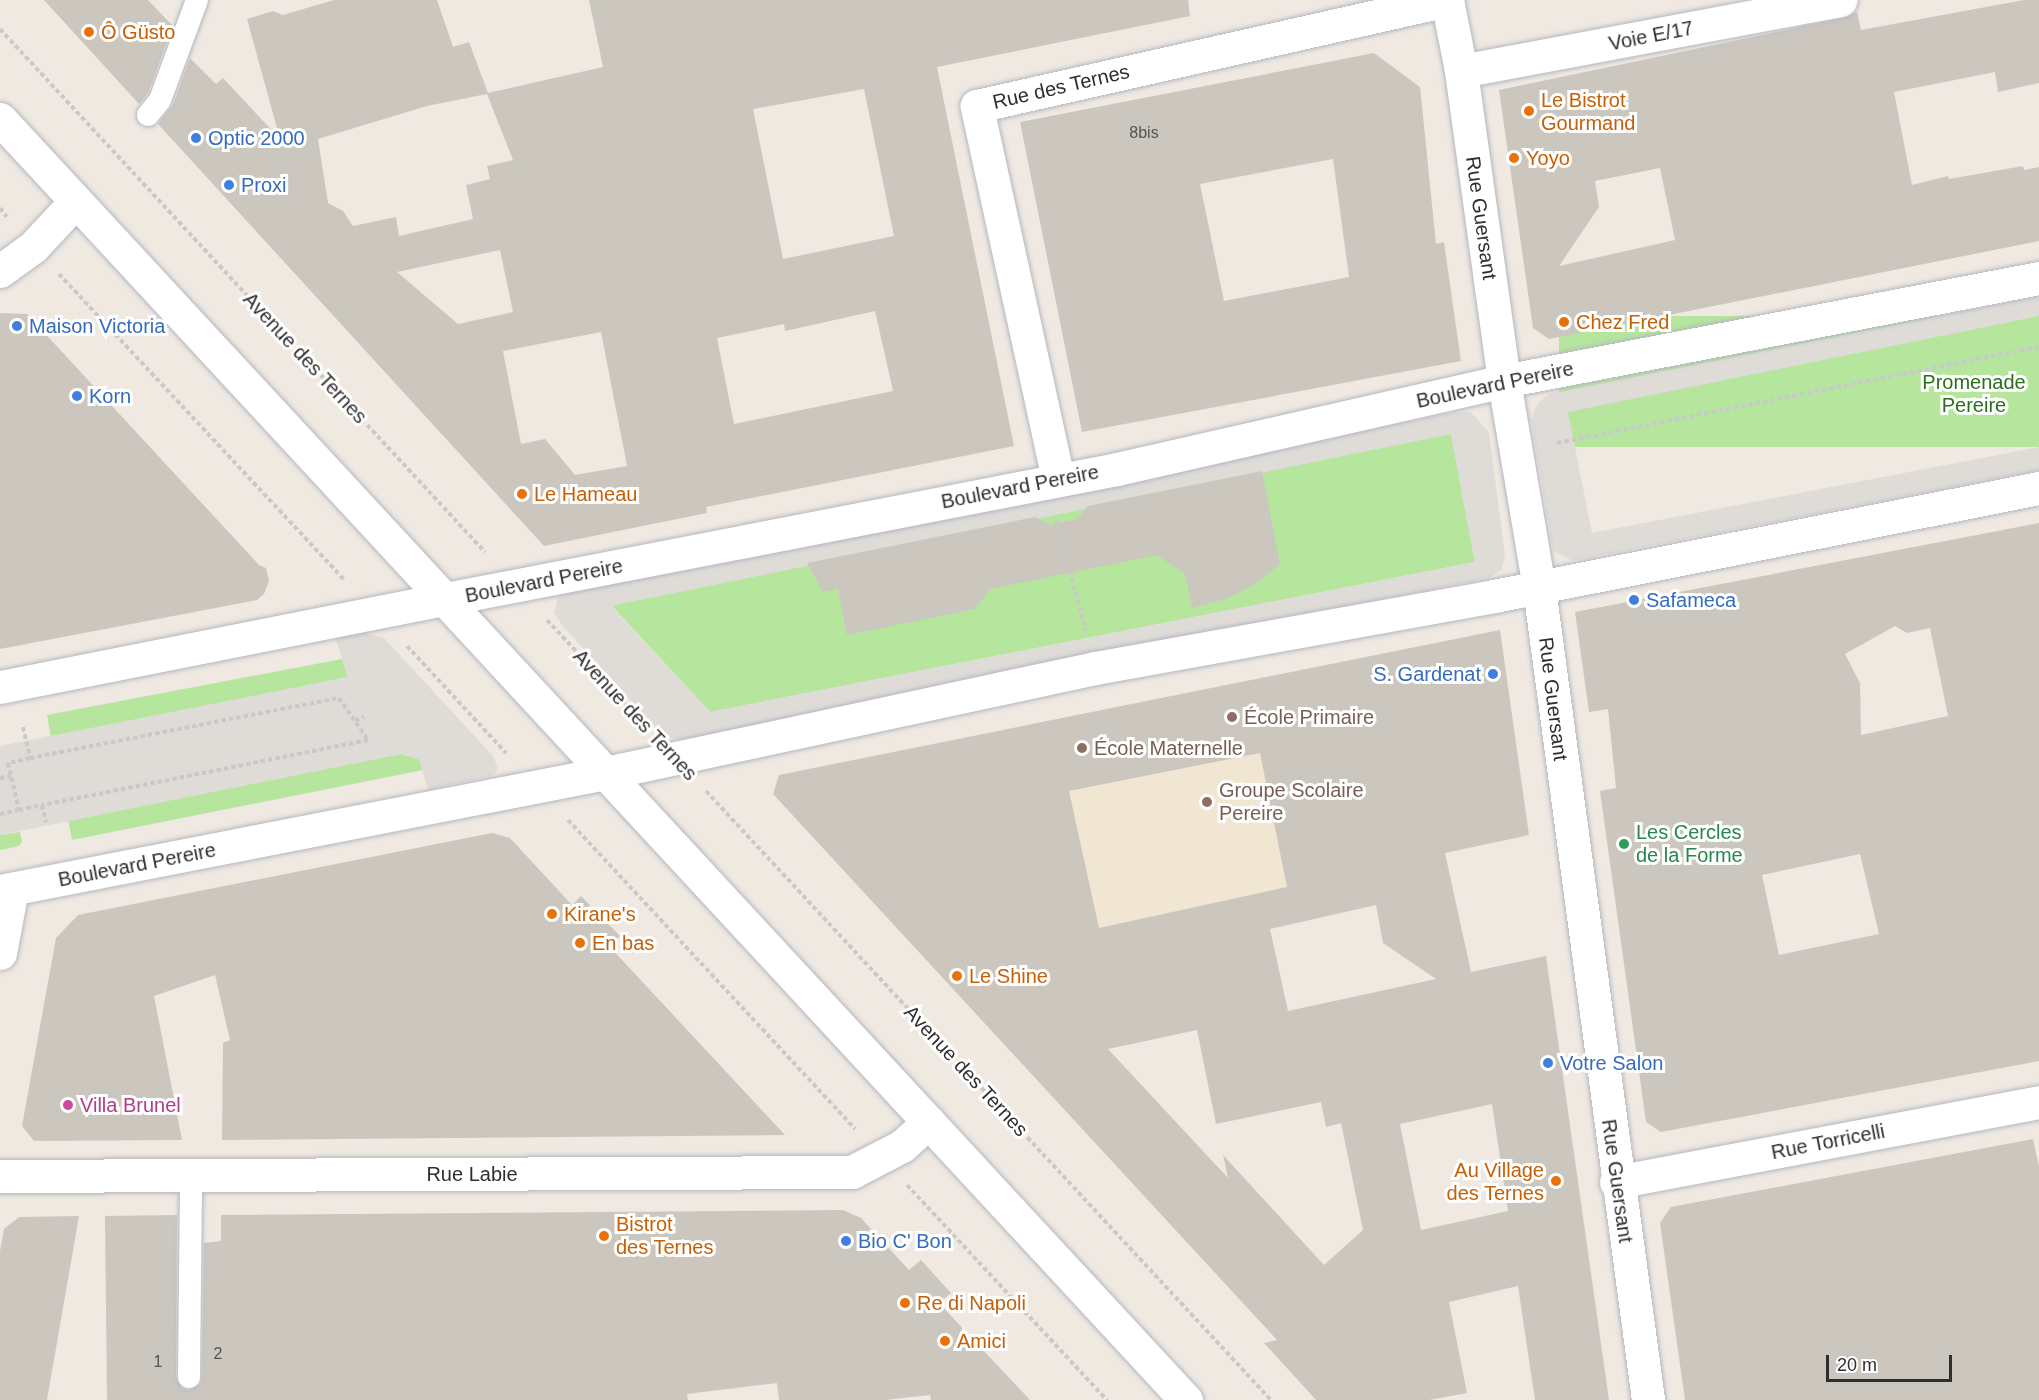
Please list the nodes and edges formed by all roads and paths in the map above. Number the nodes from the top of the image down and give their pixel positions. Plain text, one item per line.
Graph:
1 (197, 0) edge
2 (1447, 0) edge
3 (1840, 0) edge
4 (0, 29) edge
5 (1461, 71) junction
6 (148, 115) dead end
7 (0, 119) edge
8 (75, 202) junction
9 (0, 271) edge
10 (2039, 278) edge
11 (2039, 347) edge
12 (1504, 381) junction
13 (1557, 443) dead end
14 (1058, 479) junction
15 (2039, 488) edge
16 (1054, 513) dead end
17 (516, 586) junction
18 (1539, 588) junction
19 (446, 599) junction
20 (1088, 638) dead end
21 (0, 687) edge
22 (364, 716) dead end
23 (355, 721) junction
24 (23, 727) dead end
25 (675, 758) junction
26 (30, 759) junction
27 (606, 773) junction
28 (11, 776) junction
29 (0, 778) edge
30 (42, 805) junction
31 (19, 810) junction
32 (0, 814) edge
33 (46, 823) dead end
34 (6, 890) edge
35 (0, 953) edge
36 (2039, 1102) edge
37 (929, 1122) junction
38 (0, 1176) edge
39 (191, 1176) junction
40 (1616, 1182) junction
41 (189, 1377) dead end
42 (1186, 1400) edge
43 (1271, 1400) edge
44 (1648, 1400) edge

1 - 6 lane
2 - 5 street, Rue Guersant
2 - 14 street, Rue des Ternes
3 - 5 street, Voie E/17
4 - 17 path, Avenue des Ternes
5 - 12 street, Rue Guersant
7 - 8 street
8 - 9 street
8 - 19 street
10 - 12 street, Boulevard Pereire
11 - 13 path
12 - 14 street, Boulevard Pereire
12 - 18 street, Rue Guersant
14 - 17 street, Boulevard Pereire
15 - 18 street, Boulevard Pereire
16 - 20 path
17 - 19 street, Boulevard Pereire
17 - 25 path, Avenue des Ternes
18 - 25 street, Boulevard Pereire
18 - 40 street, Rue Guersant
19 - 21 street, Boulevard Pereire
19 - 27 street
22 - 23 path
23 - 26 path
23 - 30 path
24 - 26 path
25 - 27 street, Boulevard Pereire
25 - 43 path, Avenue des Ternes
26 - 28 path
27 - 34 street, Boulevard Pereire
27 - 37 street
28 - 29 path
28 - 31 path
30 - 31 path
30 - 33 path
31 - 32 path
34 - 35 street
36 - 40 street, Rue Torricelli
37 - 39 street, Rue Labie
37 - 42 street
38 - 39 street, Rue Labie
39 - 41 lane
40 - 44 street, Rue Guersant

